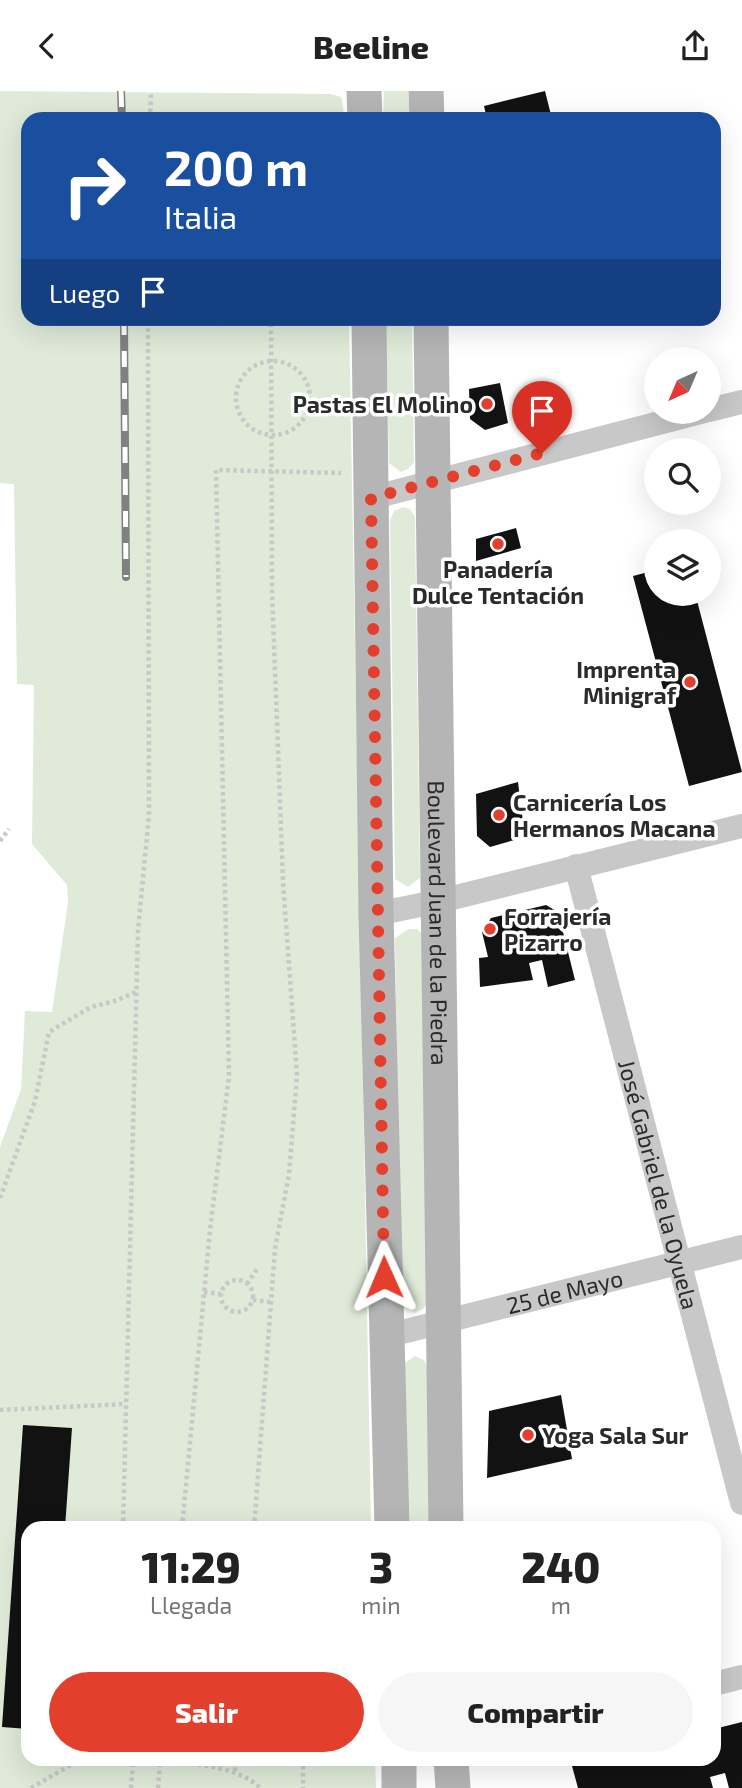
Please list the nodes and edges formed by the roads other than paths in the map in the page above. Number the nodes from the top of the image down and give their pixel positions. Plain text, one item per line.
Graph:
1 (364, 91) edge
2 (426, 91) edge
3 (365, 112) edge
4 (427, 112) edge
5 (369, 326) edge
6 (431, 326) edge
7 (742, 402) edge
8 (721, 407) edge
9 (656, 424) edge
10 (434, 481) junction
11 (371, 485) junction
12 (742, 826) edge
13 (576, 866) junction
14 (440, 901) junction
15 (376, 914) junction
16 (742, 1247) edge
17 (679, 1261) junction
18 (442, 1323) junction
19 (386, 1336) junction
20 (742, 1503) edge
21 (392, 1521) edge
22 (446, 1521) edge
23 (742, 1677) edge
24 (721, 1682) edge
25 (451, 1766) edge
26 (453, 1788) edge

1 - 3 main road
2 - 4 main road
5 - 11 main road
6 - 10 main road, Boulevard Juan de la Piedra
7 - 8 street
9 - 10 street
10 - 11 street
10 - 14 main road, Boulevard Juan de la Piedra
11 - 15 main road
12 - 13 street
13 - 14 street
13 - 17 street, José Gabriel de la Oyuela
14 - 15 street
14 - 18 main road, Boulevard Juan de la Piedra
15 - 19 main road
16 - 17 street, 25 de Mayo
17 - 18 street, 25 de Mayo
17 - 20 street, José Gabriel de la Oyuela
18 - 19 street, 25 de Mayo
18 - 22 main road, Boulevard Juan de la Piedra
19 - 21 main road
23 - 24 street
25 - 26 main road

